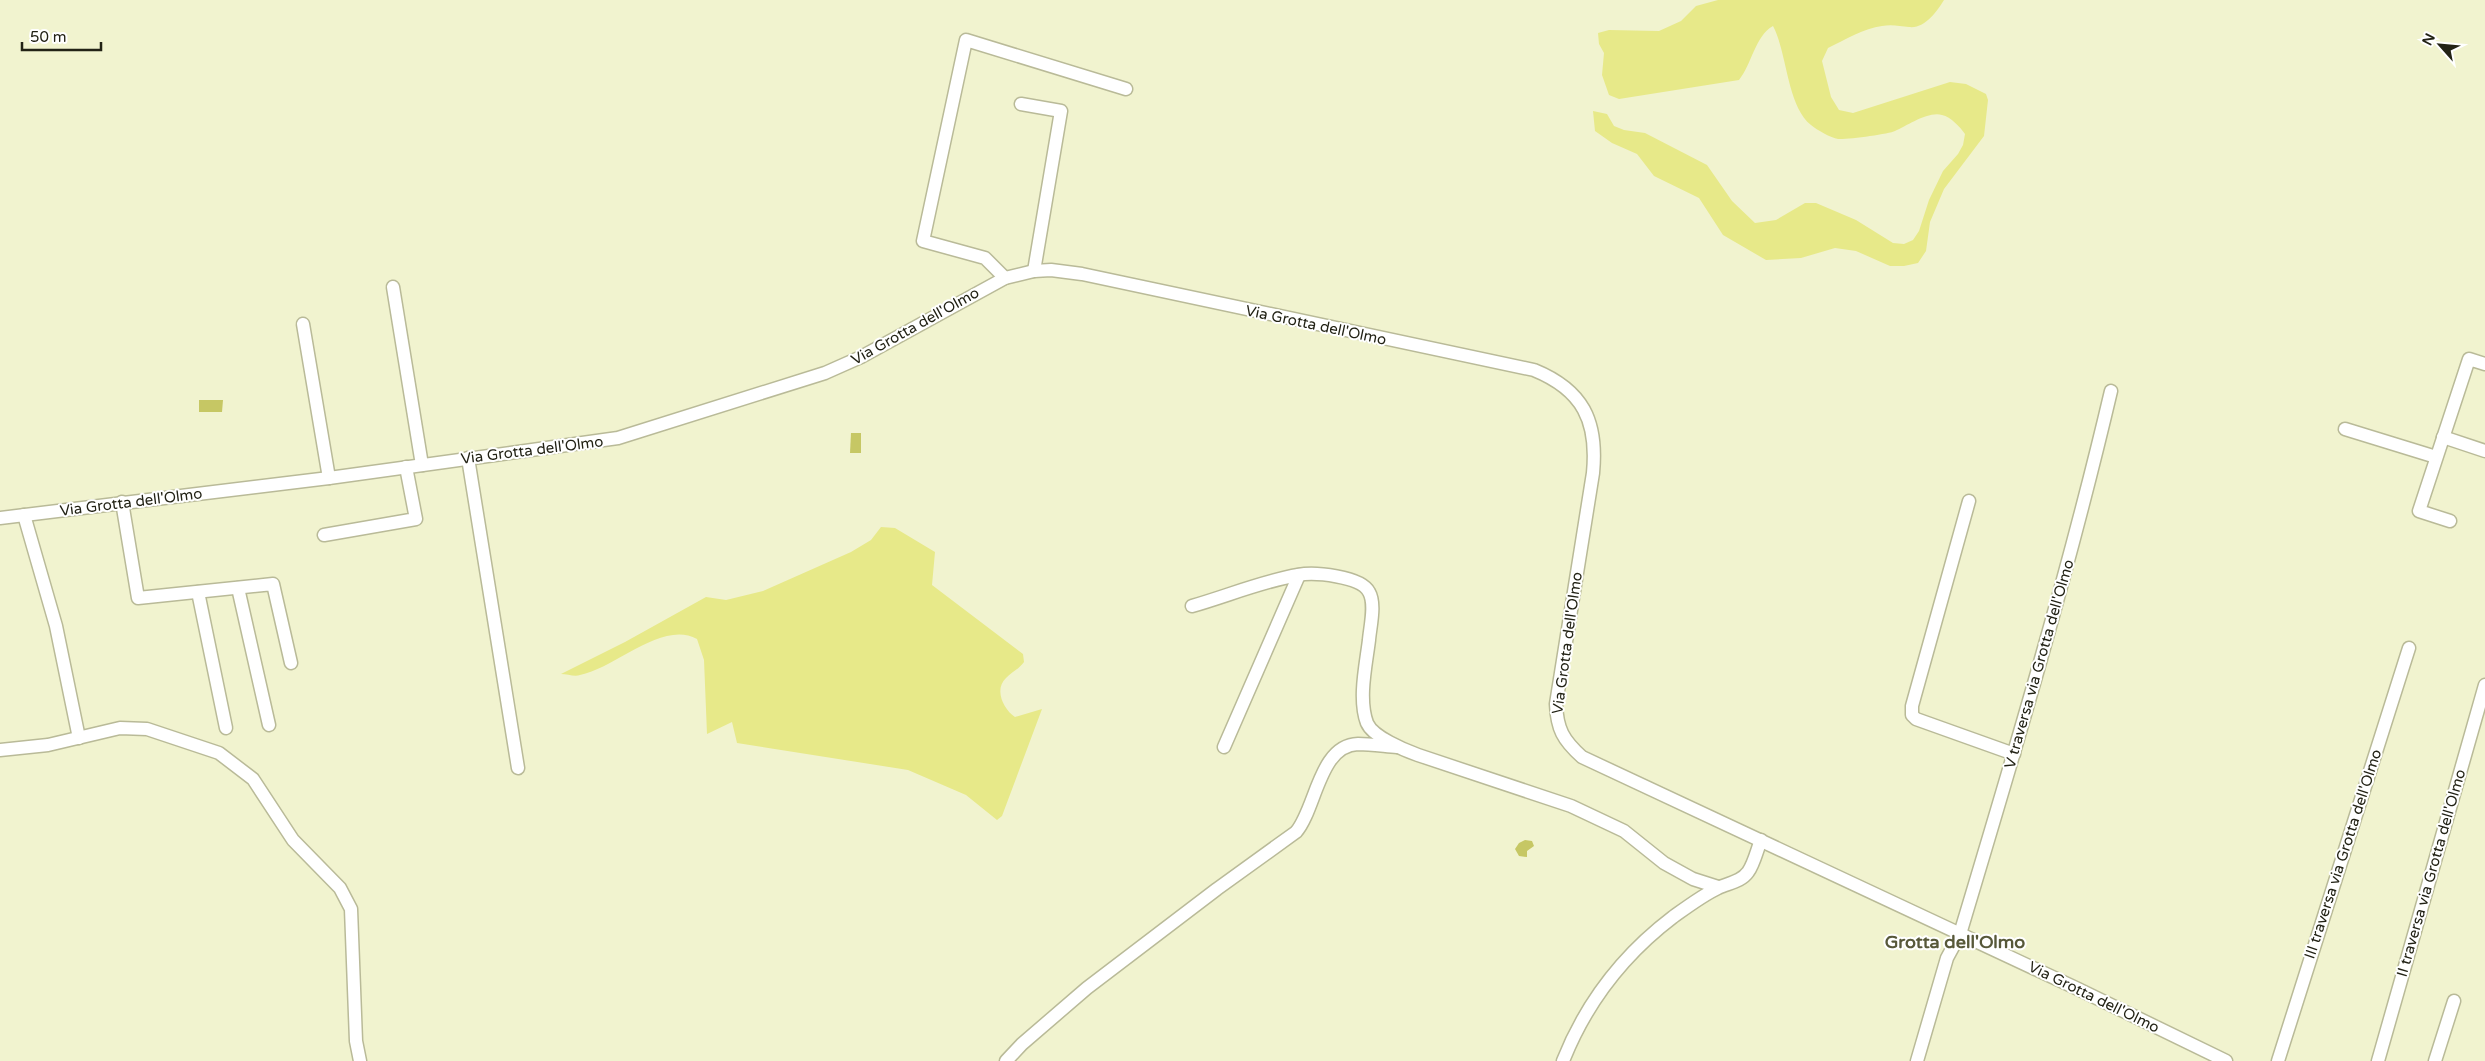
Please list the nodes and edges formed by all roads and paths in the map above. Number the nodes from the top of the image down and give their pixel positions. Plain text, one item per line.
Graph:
1 (1126, 89) dead end
2 (1021, 104) dead end
3 (1034, 271) junction
4 (1005, 278) junction
5 (393, 287) dead end
6 (303, 324) dead end
7 (2485, 364) edge
8 (2111, 391) dead end
9 (2345, 429) dead end
10 (2443, 437) junction
11 (2485, 451) edge
12 (2436, 457) junction
13 (468, 458) junction
14 (422, 465) junction
15 (406, 467) junction
16 (329, 478) junction
17 (1969, 501) dead end
18 (122, 502) junction
19 (24, 515) junction
20 (0, 518) edge
21 (2450, 521) dead end
22 (324, 535) dead end
23 (1300, 575) junction
24 (238, 588) junction
25 (198, 592) junction
26 (1192, 606) dead end
27 (2408, 648) dead end
28 (291, 663) dead end
29 (2485, 685) edge
30 (269, 725) dead end
31 (226, 728) dead end
32 (78, 738) junction
33 (1224, 747) dead end
34 (1399, 748) junction
35 (0, 750) edge
36 (2014, 754) junction
37 (518, 768) dead end
38 (1761, 840) junction
39 (1718, 887) junction
40 (1960, 934) junction
41 (2454, 1001) dead end
42 (360, 1061) edge
43 (1006, 1061) edge
44 (1563, 1061) edge
45 (1917, 1061) edge
46 (2226, 1061) edge
47 (2278, 1061) edge
48 (2378, 1061) edge
49 (2435, 1061) edge

1 - 4 street
2 - 3 street
3 - 4 street, Via Grotta dell'Olmo
3 - 38 street, Via Grotta dell'Olmo
4 - 13 street, Via Grotta dell'Olmo
5 - 14 street
6 - 16 street
7 - 10 street
8 - 36 street, V traversa via Grotta dell'Olmo
9 - 12 street
10 - 11 street
10 - 12 street
12 - 21 street
13 - 14 street, Via Grotta dell'Olmo
13 - 37 street
14 - 15 street, Via Grotta dell'Olmo
15 - 16 street, Via Grotta dell'Olmo
15 - 22 street
16 - 18 street, Via Grotta dell'Olmo
17 - 36 street
18 - 19 street, Via Grotta dell'Olmo
18 - 25 street
19 - 20 street, Via Grotta dell'Olmo
19 - 32 street
23 - 26 street
23 - 33 street
23 - 34 street
24 - 25 street
24 - 28 street
24 - 30 street
25 - 31 street
27 - 47 street, III traversa via Grotta dell'Olmo
29 - 48 street, II traversa via Grotta dell'Olmo
32 - 35 street
32 - 42 street
34 - 39 street
34 - 43 street
36 - 40 street, V traversa via Grotta dell'Olmo
38 - 39 street
38 - 40 street, Via Grotta dell'Olmo
39 - 44 street
40 - 45 street, V traversa via Grotta dell'Olmo
40 - 46 street, Via Grotta dell'Olmo
41 - 49 street

